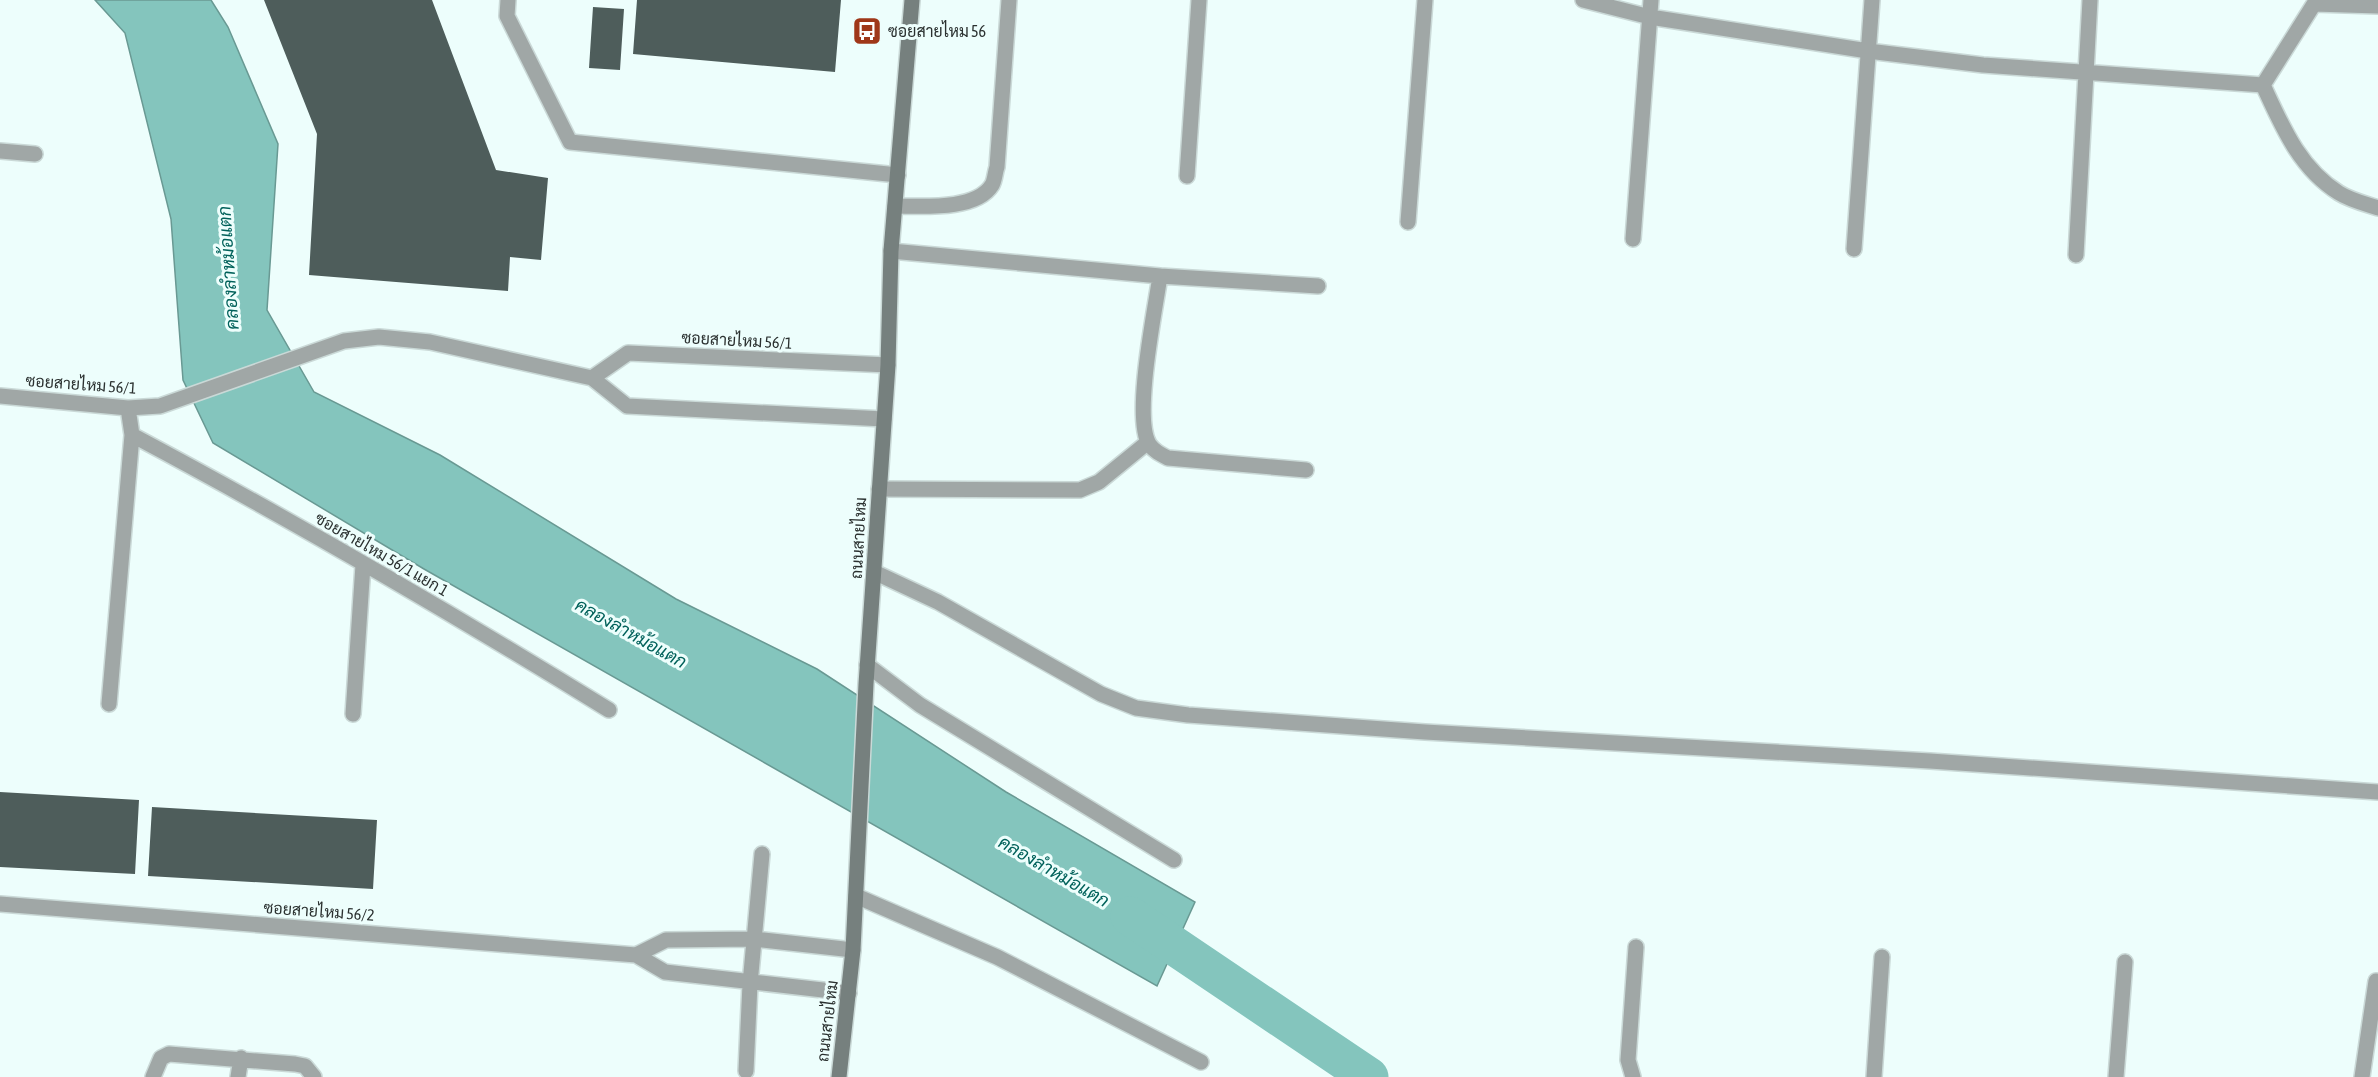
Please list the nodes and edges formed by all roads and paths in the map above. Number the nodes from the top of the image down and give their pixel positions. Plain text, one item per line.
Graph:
1 (508, 0) edge
2 (912, 0) edge
3 (1009, 0) edge
4 (1199, 0) edge
5 (1425, 0) edge
6 (1583, 0) edge
7 (1651, 0) edge
8 (1872, 0) edge
9 (2090, 0) edge
10 (2314, 2) edge
11 (2378, 6) edge
12 (1650, 17) junction
13 (1868, 51) junction
14 (2086, 73) junction
15 (2263, 85) junction
16 (0, 151) edge
17 (35, 154) dead end
18 (898, 175) junction
19 (1187, 176) dead end
20 (895, 206) junction
21 (2378, 208) edge
22 (1408, 222) dead end
23 (1633, 239) dead end
24 (1854, 249) dead end
25 (891, 251) junction
26 (2076, 255) dead end
27 (1160, 276) junction
28 (1318, 286) dead end
29 (888, 365) junction
30 (592, 378) junction
31 (0, 396) edge
32 (128, 408) junction
33 (884, 419) junction
34 (132, 435) junction
35 (1148, 442) junction
36 (1306, 470) dead end
37 (879, 489) junction
38 (363, 565) junction
39 (874, 572) junction
40 (867, 665) junction
41 (109, 704) dead end
42 (609, 710) dead end
43 (353, 714) dead end
44 (2378, 792) edge
45 (762, 854) dead end
46 (1174, 860) dead end
47 (856, 896) junction
48 (0, 904) edge
49 (754, 939) junction
50 (1636, 947) dead end
51 (853, 950) junction
52 (636, 955) junction
53 (1882, 957) dead end
54 (2126, 962) dead end
55 (2376, 981) dead end
56 (750, 984) junction
57 (849, 993) junction
58 (241, 1058) junction
59 (1201, 1062) dead end
60 (746, 1071) dead end
61 (153, 1077) edge
62 (238, 1077) edge
63 (314, 1077) edge
64 (838, 1077) edge
65 (1633, 1077) edge
66 (1874, 1077) edge
67 (2116, 1077) edge
68 (2362, 1077) edge

1 - 18 street
2 - 18 main road, ถนนสายไหม
3 - 20 street
4 - 19 street
5 - 22 street
6 - 12 street
7 - 12 street
8 - 13 street
9 - 14 street
10 - 11 street
10 - 15 street
12 - 13 street
12 - 23 street
13 - 14 street
13 - 24 street
14 - 15 street
14 - 26 street
15 - 21 street
16 - 17 street
18 - 20 main road, ถนนสายไหม
20 - 25 main road, ถนนสายไหม
25 - 27 street
25 - 29 main road, ถนนสายไหม
27 - 28 street
27 - 35 street
29 - 30 street, ซอยสายไหม 56/1
29 - 33 main road, ถนนสายไหม
30 - 32 street, ซอยสายไหม 56/1
30 - 33 street
31 - 32 street, ซอยสายไหม 56/1
32 - 34 street
33 - 37 main road, ถนนสายไหม
34 - 38 street, ซอยสายไหม 56/1 แยก 1
34 - 41 street
35 - 36 street
35 - 37 street
37 - 39 main road, ถนนสายไหม
38 - 42 street, ซอยสายไหม 56/1 แยก 1
38 - 43 street
39 - 40 main road, ถนนสายไหม
39 - 44 street
40 - 46 street
40 - 47 main road, ถนนสายไหม
45 - 49 street
47 - 51 main road, ถนนสายไหม
47 - 59 street
48 - 52 street, ซอยสายไหม 56/2
49 - 51 street
49 - 52 street
49 - 56 street
50 - 65 street
51 - 57 main road, ถนนสายไหม
52 - 56 street, ซอยสายไหม 56/2
53 - 66 street
54 - 67 street
55 - 68 street
56 - 57 street, ซอยสายไหม 56/2
56 - 60 street
57 - 64 main road, ถนนสายไหม
58 - 61 street
58 - 62 street
58 - 63 street

